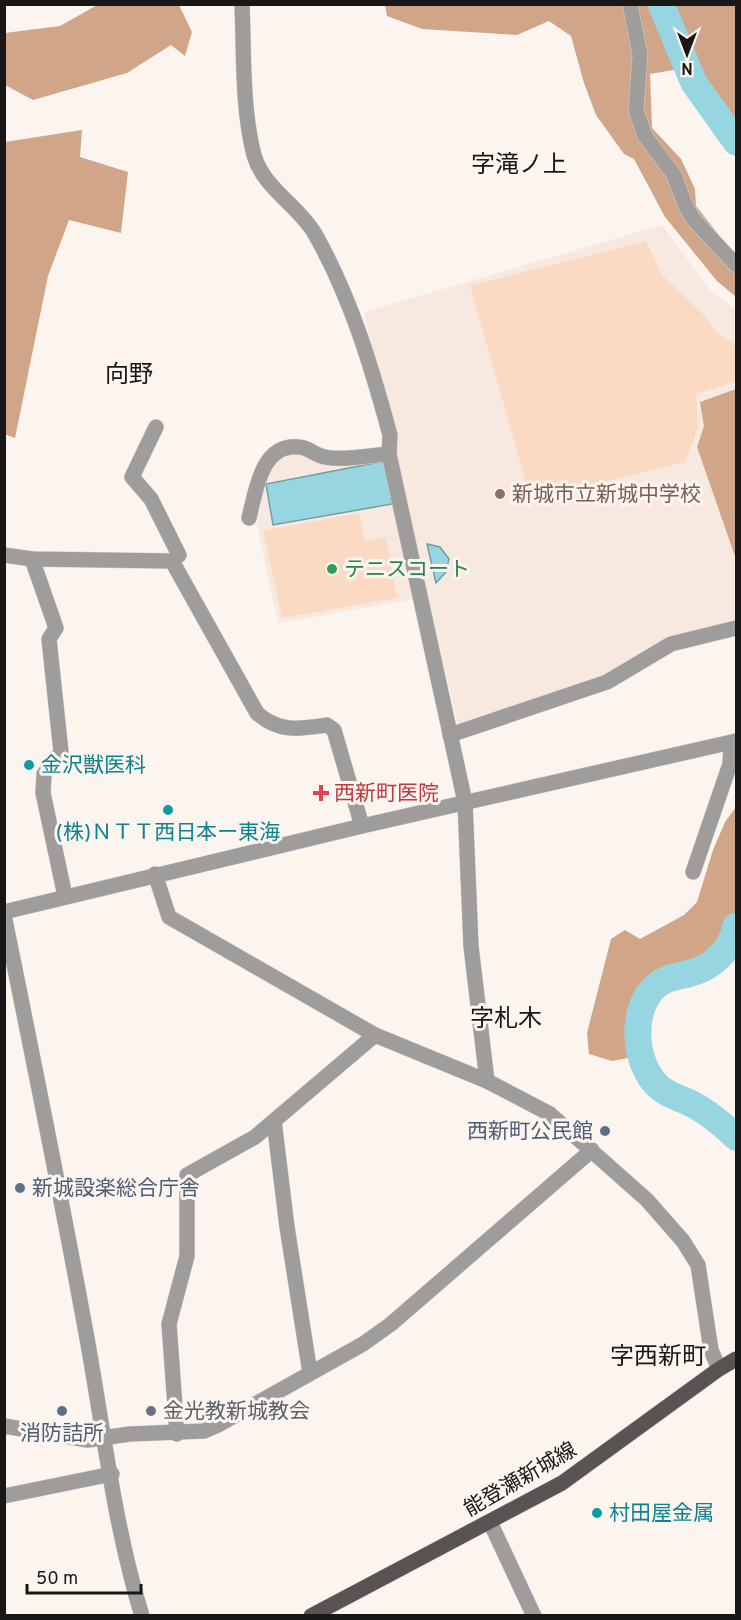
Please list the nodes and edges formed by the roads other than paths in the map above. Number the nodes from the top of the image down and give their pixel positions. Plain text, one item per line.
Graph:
1 (242, 4) edge
2 (630, 4) edge
3 (736, 265) edge
4 (156, 427) dead end
5 (389, 454) junction
6 (249, 518) dead end
7 (4, 555) edge
8 (32, 559) junction
9 (172, 561) junction
10 (736, 628) edge
11 (450, 735) junction
12 (734, 742) edge
13 (465, 802) junction
14 (362, 826) junction
15 (693, 872) dead end
16 (155, 874) junction
17 (65, 896) junction
18 (4, 914) edge
19 (375, 1035) junction
20 (487, 1081) junction
21 (274, 1121) junction
22 (592, 1150) junction
23 (736, 1359) edge
24 (719, 1369) junction
25 (310, 1373) junction
26 (4, 1426) edge
27 (177, 1434) junction
28 (105, 1438) junction
29 (112, 1474) junction
30 (4, 1496) edge
31 (490, 1522) junction
32 (142, 1616) edge
33 (311, 1616) edge
34 (534, 1616) edge

1 - 5 street
2 - 3 street
4 - 9 street
5 - 6 street
5 - 11 street
7 - 8 street
8 - 9 street
8 - 17 street
9 - 14 street
10 - 11 street
11 - 13 street
12 - 13 street
12 - 15 street
13 - 14 street
13 - 20 street
14 - 16 street
16 - 17 street
16 - 19 street
17 - 18 street
18 - 28 street
19 - 20 street
19 - 21 street
20 - 22 street
21 - 25 street
21 - 27 street
22 - 24 street
22 - 25 street
23 - 24 main road, 能登瀬新城線
24 - 31 main road, 能登瀬新城線
25 - 27 street
26 - 28 street
27 - 28 street
28 - 29 street
29 - 30 street
29 - 32 street
31 - 33 main road, 能登瀬新城線
31 - 34 street

